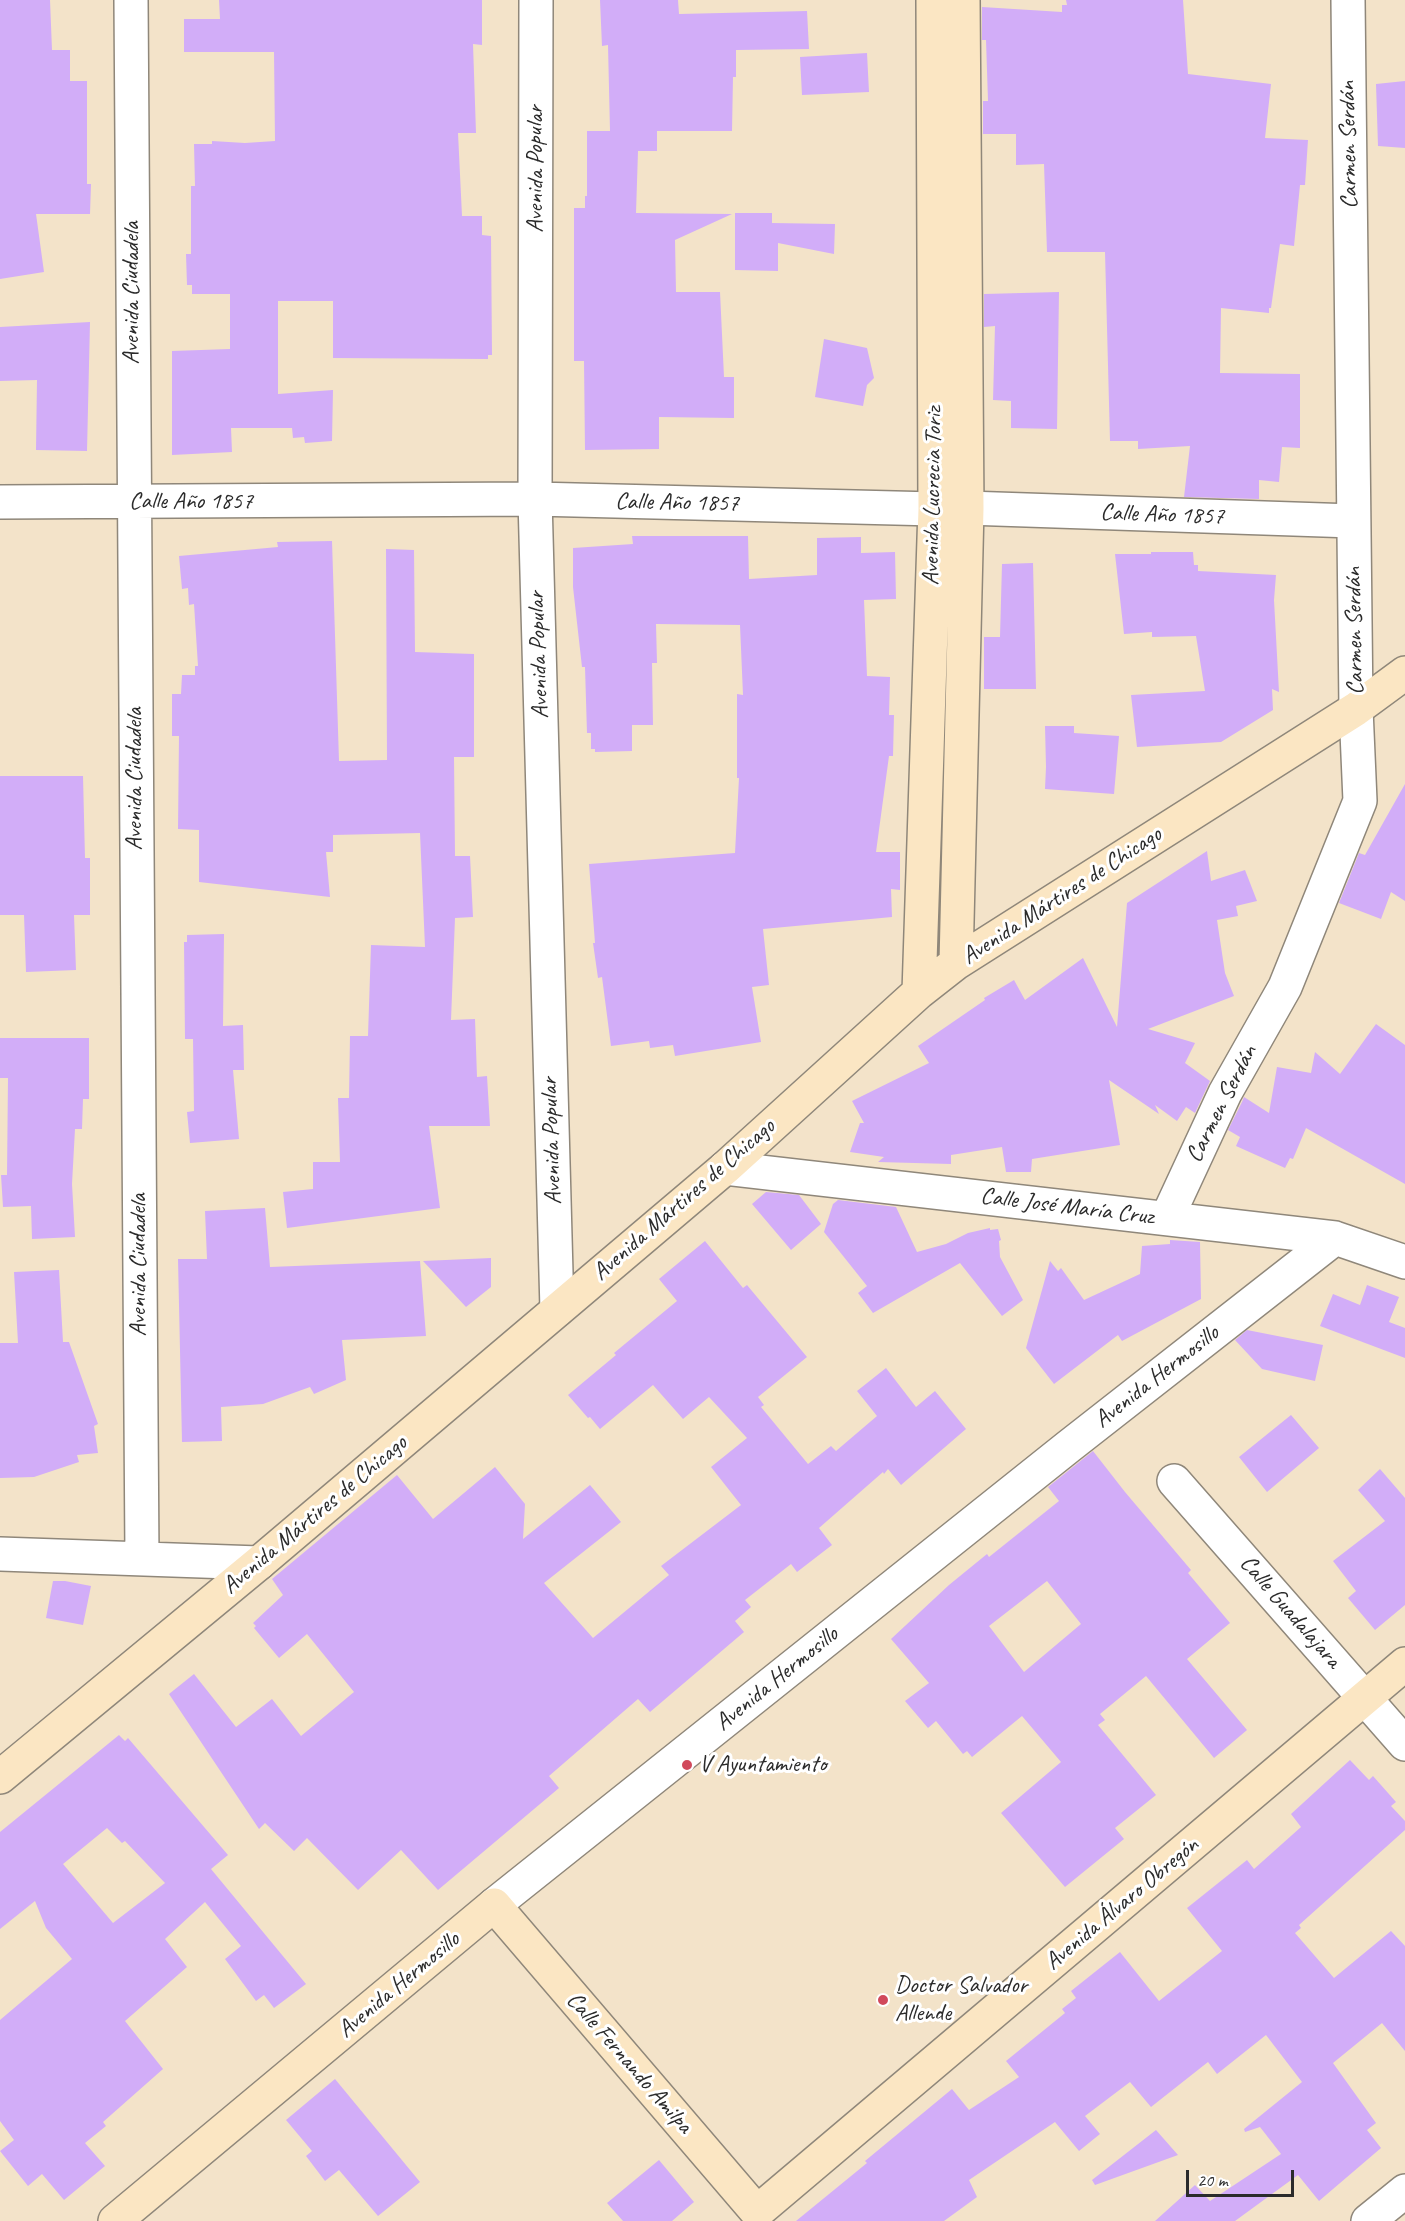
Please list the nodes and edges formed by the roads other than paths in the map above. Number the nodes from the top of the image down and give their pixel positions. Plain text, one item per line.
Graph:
1 (131, 0) edge
2 (536, 0) edge
3 (933, 0) edge
4 (963, 0) edge
5 (1348, 0) edge
6 (535, 499) junction
7 (0, 502) edge
8 (133, 502) junction
9 (967, 508) junction
10 (935, 509) junction
11 (1353, 521) junction
12 (1405, 673) edge
13 (1356, 709) junction
14 (956, 963) junction
15 (919, 992) junction
16 (724, 1168) junction
17 (1167, 1218) junction
18 (1335, 1238) junction
19 (1405, 1262) edge
20 (557, 1310) junction
21 (1174, 1481) dead end
22 (0, 1554) edge
23 (142, 1557) junction
24 (259, 1563) junction
25 (1405, 1664) edge
26 (1366, 1698) junction
27 (1405, 1744) edge
28 (0, 1777) edge
29 (494, 1905) junction
30 (1405, 2190) edge
31 (760, 2217) edge
32 (115, 2221) edge
33 (1368, 2221) edge

1 - 8 street, Avenida Ciudadela
2 - 6 street, Avenida Popular
3 - 10 street, Avenida Lucrecia Toriz
4 - 9 street, Avenida Lucrecia Toriz
5 - 11 street, Carmen Serdán
6 - 8 street, Calle Año 1857
6 - 10 street, Calle Año 1857
6 - 20 street, Avenida Popular
7 - 8 street, Calle Año 1857
8 - 23 street, Avenida Ciudadela
9 - 10 street, Calle Año 1857
9 - 11 street, Calle Año 1857
9 - 14 street, Avenida Lucrecia Toriz
10 - 15 street, Avenida Lucrecia Toriz
11 - 13 street, Carmen Serdán
12 - 13 street, Avenida Mártires de Chicago
13 - 14 street, Avenida Mártires de Chicago
13 - 17 street, Carmen Serdán
14 - 15 street, Avenida Mártires de Chicago
15 - 16 street, Avenida Mártires de Chicago
16 - 17 street, Calle José María Cruz
16 - 20 street, Avenida Mártires de Chicago
17 - 18 street, Calle José María Cruz
18 - 19 street, Calle José María Cruz
18 - 29 street, Avenida Hermosillo
20 - 24 street, Avenida Mártires de Chicago
21 - 26 street, Calle Guadalajara
22 - 23 street
23 - 24 street
24 - 28 street, Avenida Mártires de Chicago
25 - 26 street, Avenida Álvaro Obregón
26 - 27 street, Calle Guadalajara
26 - 31 street, Avenida Álvaro Obregón
29 - 31 street, Calle Fernando Amilpa
29 - 32 street, Avenida Hermosillo
30 - 33 street

